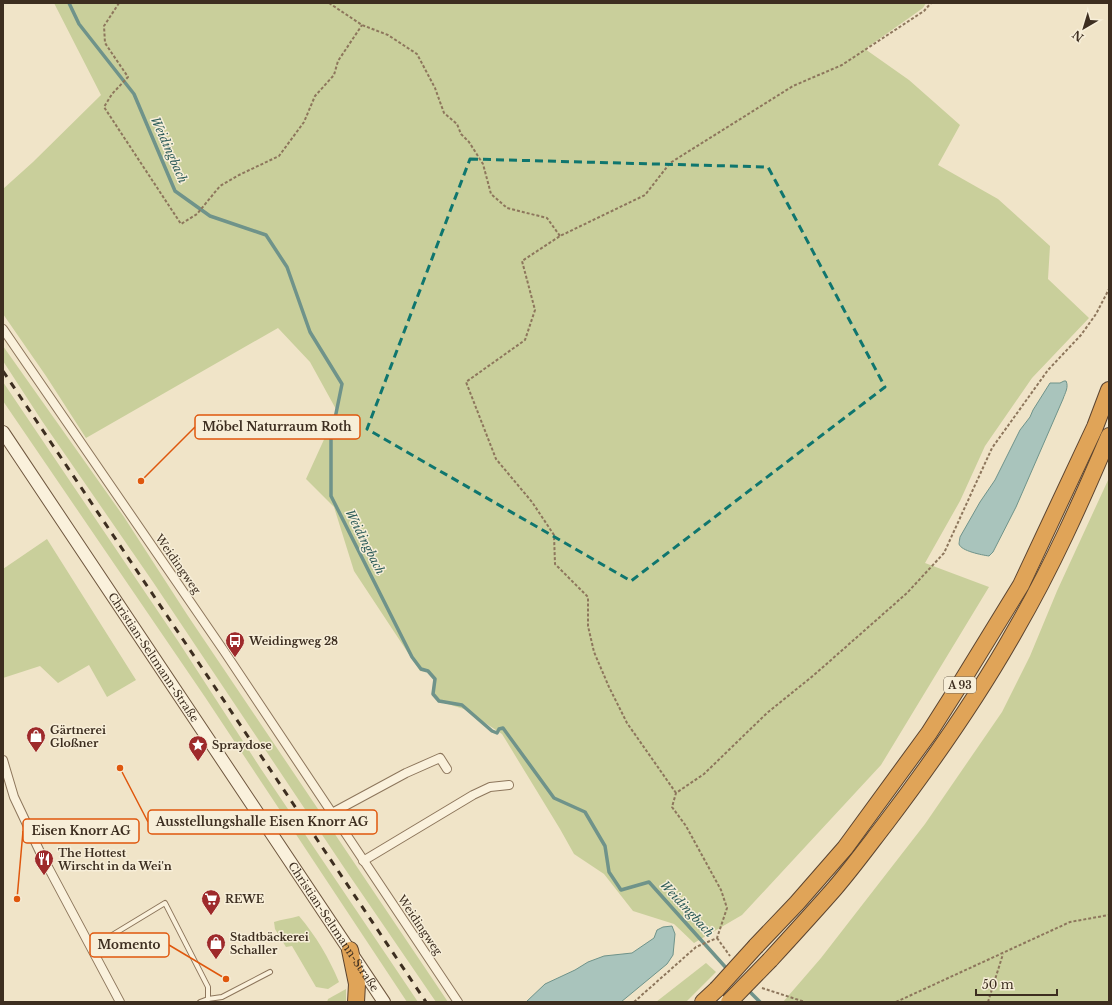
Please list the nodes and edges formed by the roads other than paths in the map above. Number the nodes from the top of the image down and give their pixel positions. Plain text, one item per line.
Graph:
1 (3, 329) edge
2 (1109, 390) edge
3 (3, 432) edge
4 (1109, 436) edge
5 (3, 760) edge
6 (447, 769) dead end
7 (509, 785) dead end
8 (332, 813) junction
9 (363, 861) junction
10 (90, 946) junction
11 (350, 950) junction
12 (270, 972) dead end
13 (208, 999) junction
14 (120, 1002) edge
15 (200, 1002) edge
16 (356, 1002) edge
17 (384, 1002) edge
18 (458, 1002) edge
19 (703, 1002) edge
20 (729, 1002) edge

1 - 8 street, Weidingweg
2 - 19 highway, A 93, bridge
3 - 11 main road, Christian-Seltmann-Straße
4 - 20 highway, A 93, bridge
5 - 10 street
6 - 8 street
7 - 9 street
8 - 9 street, Weidingweg
9 - 18 street, Weidingweg
10 - 13 lane
10 - 14 street
11 - 16 highway
11 - 17 main road, Christian-Seltmann-Straße
12 - 13 lane
13 - 15 lane

